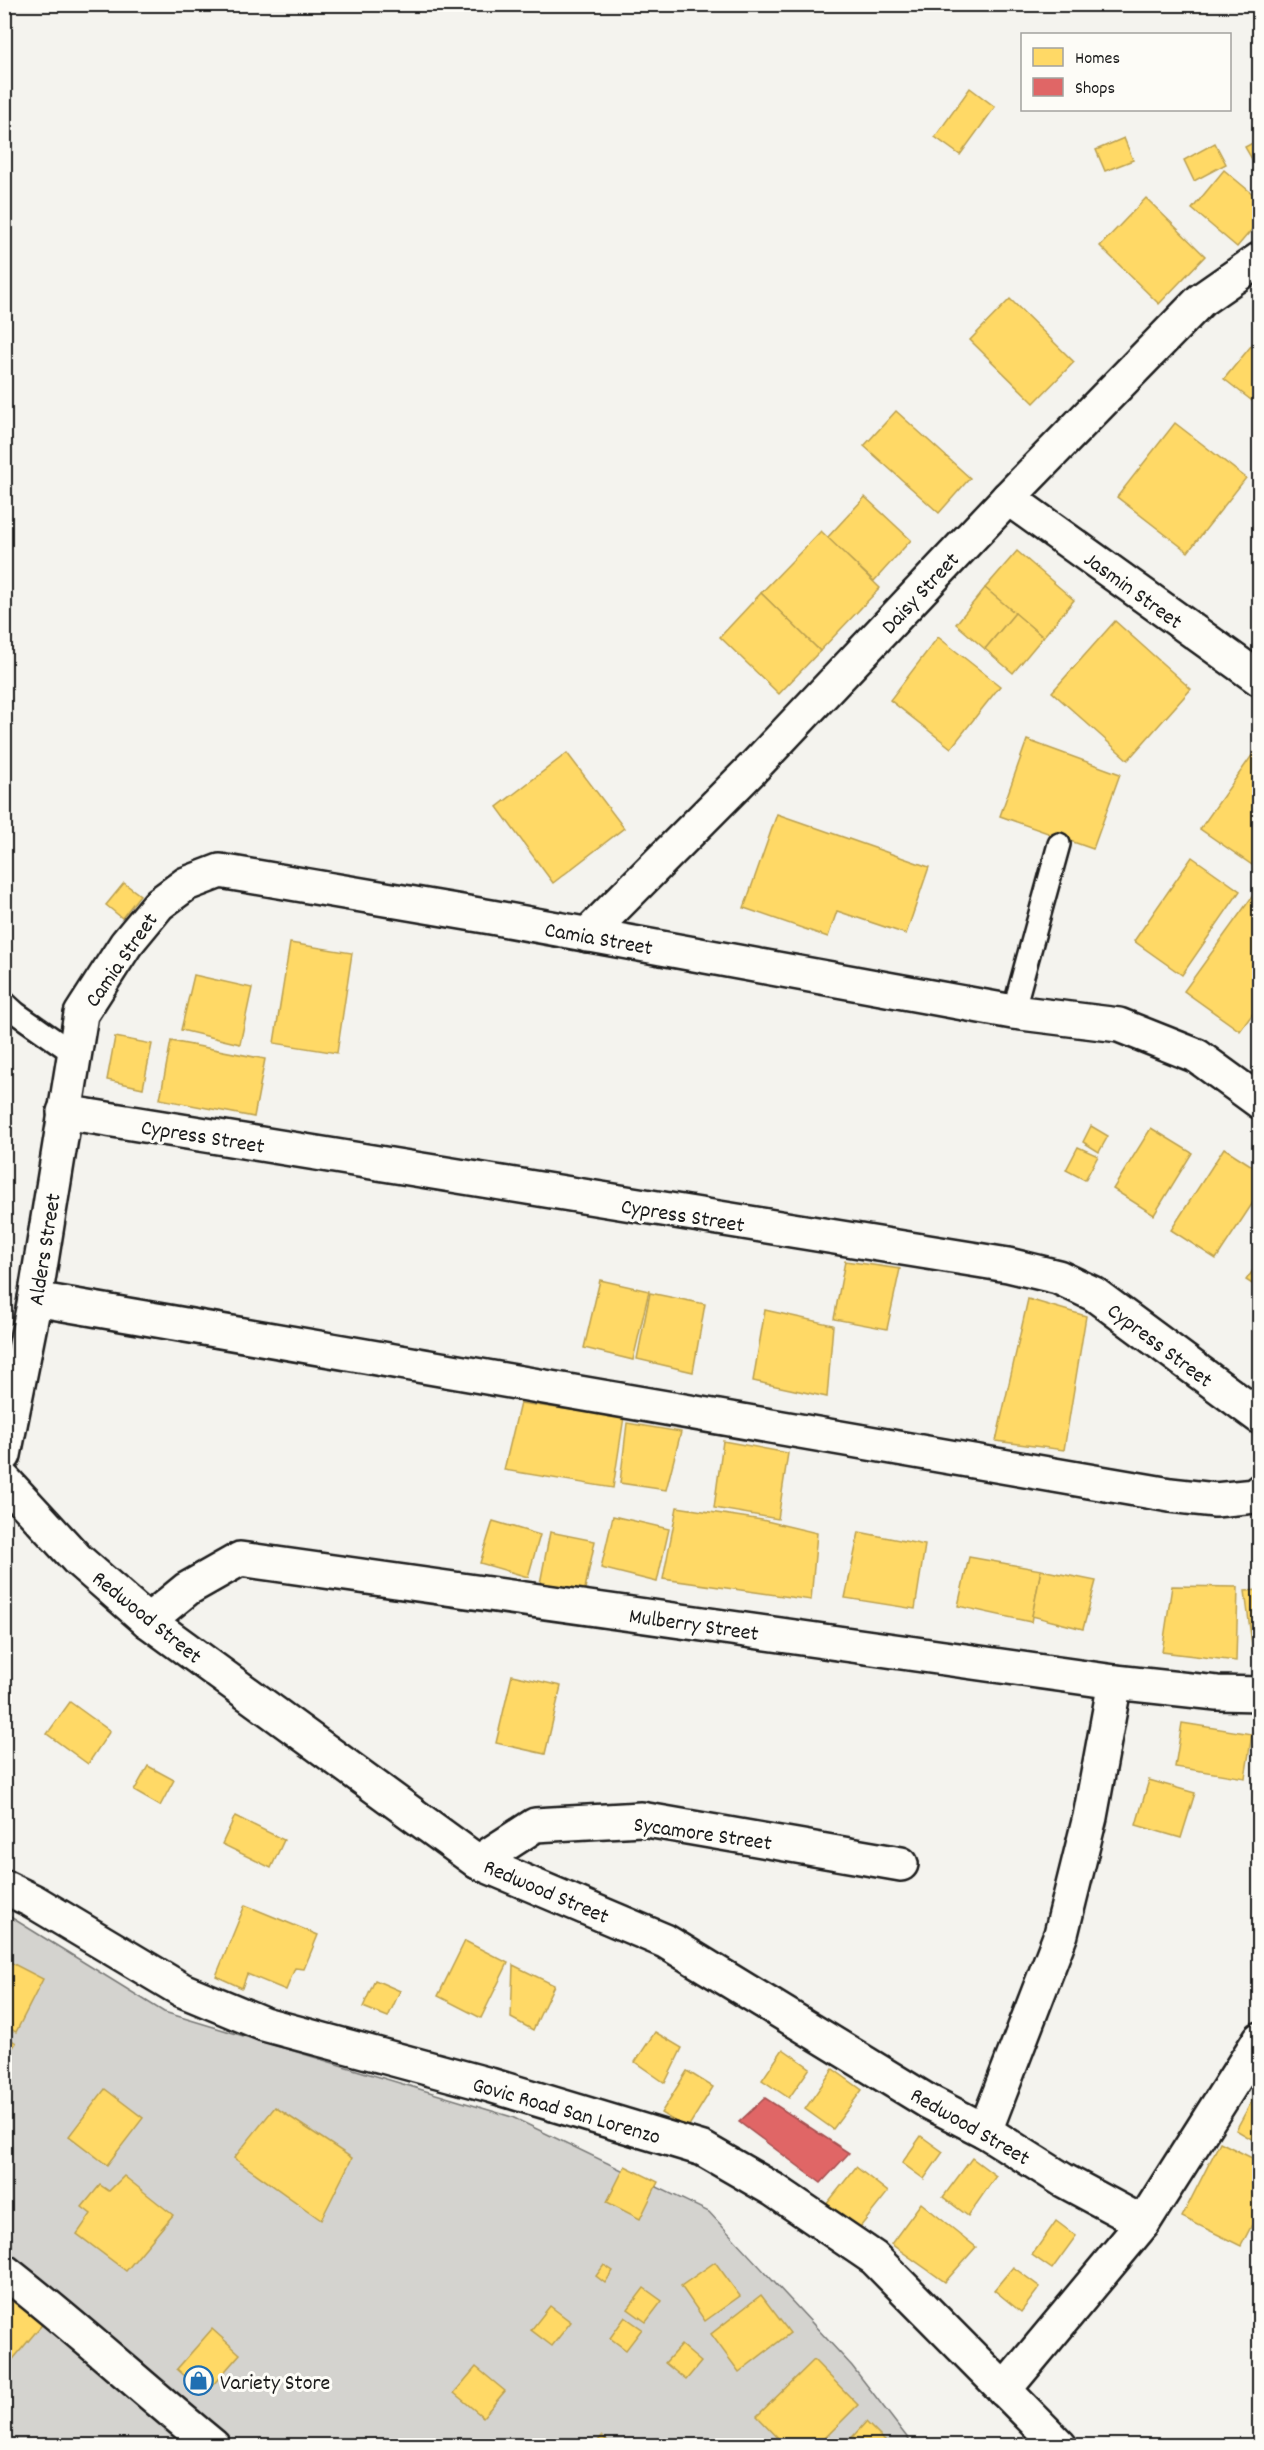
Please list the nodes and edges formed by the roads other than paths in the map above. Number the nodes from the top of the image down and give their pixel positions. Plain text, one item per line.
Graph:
1 (1260, 259) edge
2 (1008, 498) junction
3 (1260, 679) edge
4 (1059, 844) dead end
5 (587, 934) junction
6 (4, 1002) edge
7 (1013, 1012) junction
8 (73, 1053) junction
9 (1260, 1102) edge
10 (64, 1112) junction
11 (35, 1299) junction
12 (1260, 1417) edge
13 (4, 1455) edge
14 (4, 1480) edge
15 (1260, 1491) edge
16 (148, 1621) junction
17 (1115, 1682) junction
18 (1260, 1694) edge
19 (478, 1862) junction
20 (901, 1864) dead end
21 (4, 1887) edge
22 (1260, 2039) edge
23 (985, 2131) junction
24 (1143, 2223) junction
25 (4, 2271) edge
26 (1004, 2390) junction
27 (213, 2445) edge
28 (1060, 2445) edge

1 - 2 street, Daisy Street
2 - 3 street, Jasmin Street
2 - 5 street, Daisy Street
4 - 7 lane
5 - 7 street, Camia Street
5 - 8 street, Camia Street
6 - 8 lane
7 - 9 street, Camia Street
8 - 10 street, Camia Street
10 - 11 street, Alders Street
10 - 12 street, Cypress Street
11 - 13 street, Alders Street
11 - 15 street
14 - 16 street, Redwood Street
16 - 17 street, Mulberry Street
16 - 19 street, Redwood Street
17 - 18 street, Mulberry Street
17 - 23 street
19 - 20 street, Sycamore Street
19 - 23 street, Redwood Street
21 - 26 street, Govic Road San Lorenzo
22 - 24 street
23 - 24 street, Redwood Street
24 - 26 street
25 - 27 street
26 - 28 street, Govic Road San Lorenzo

